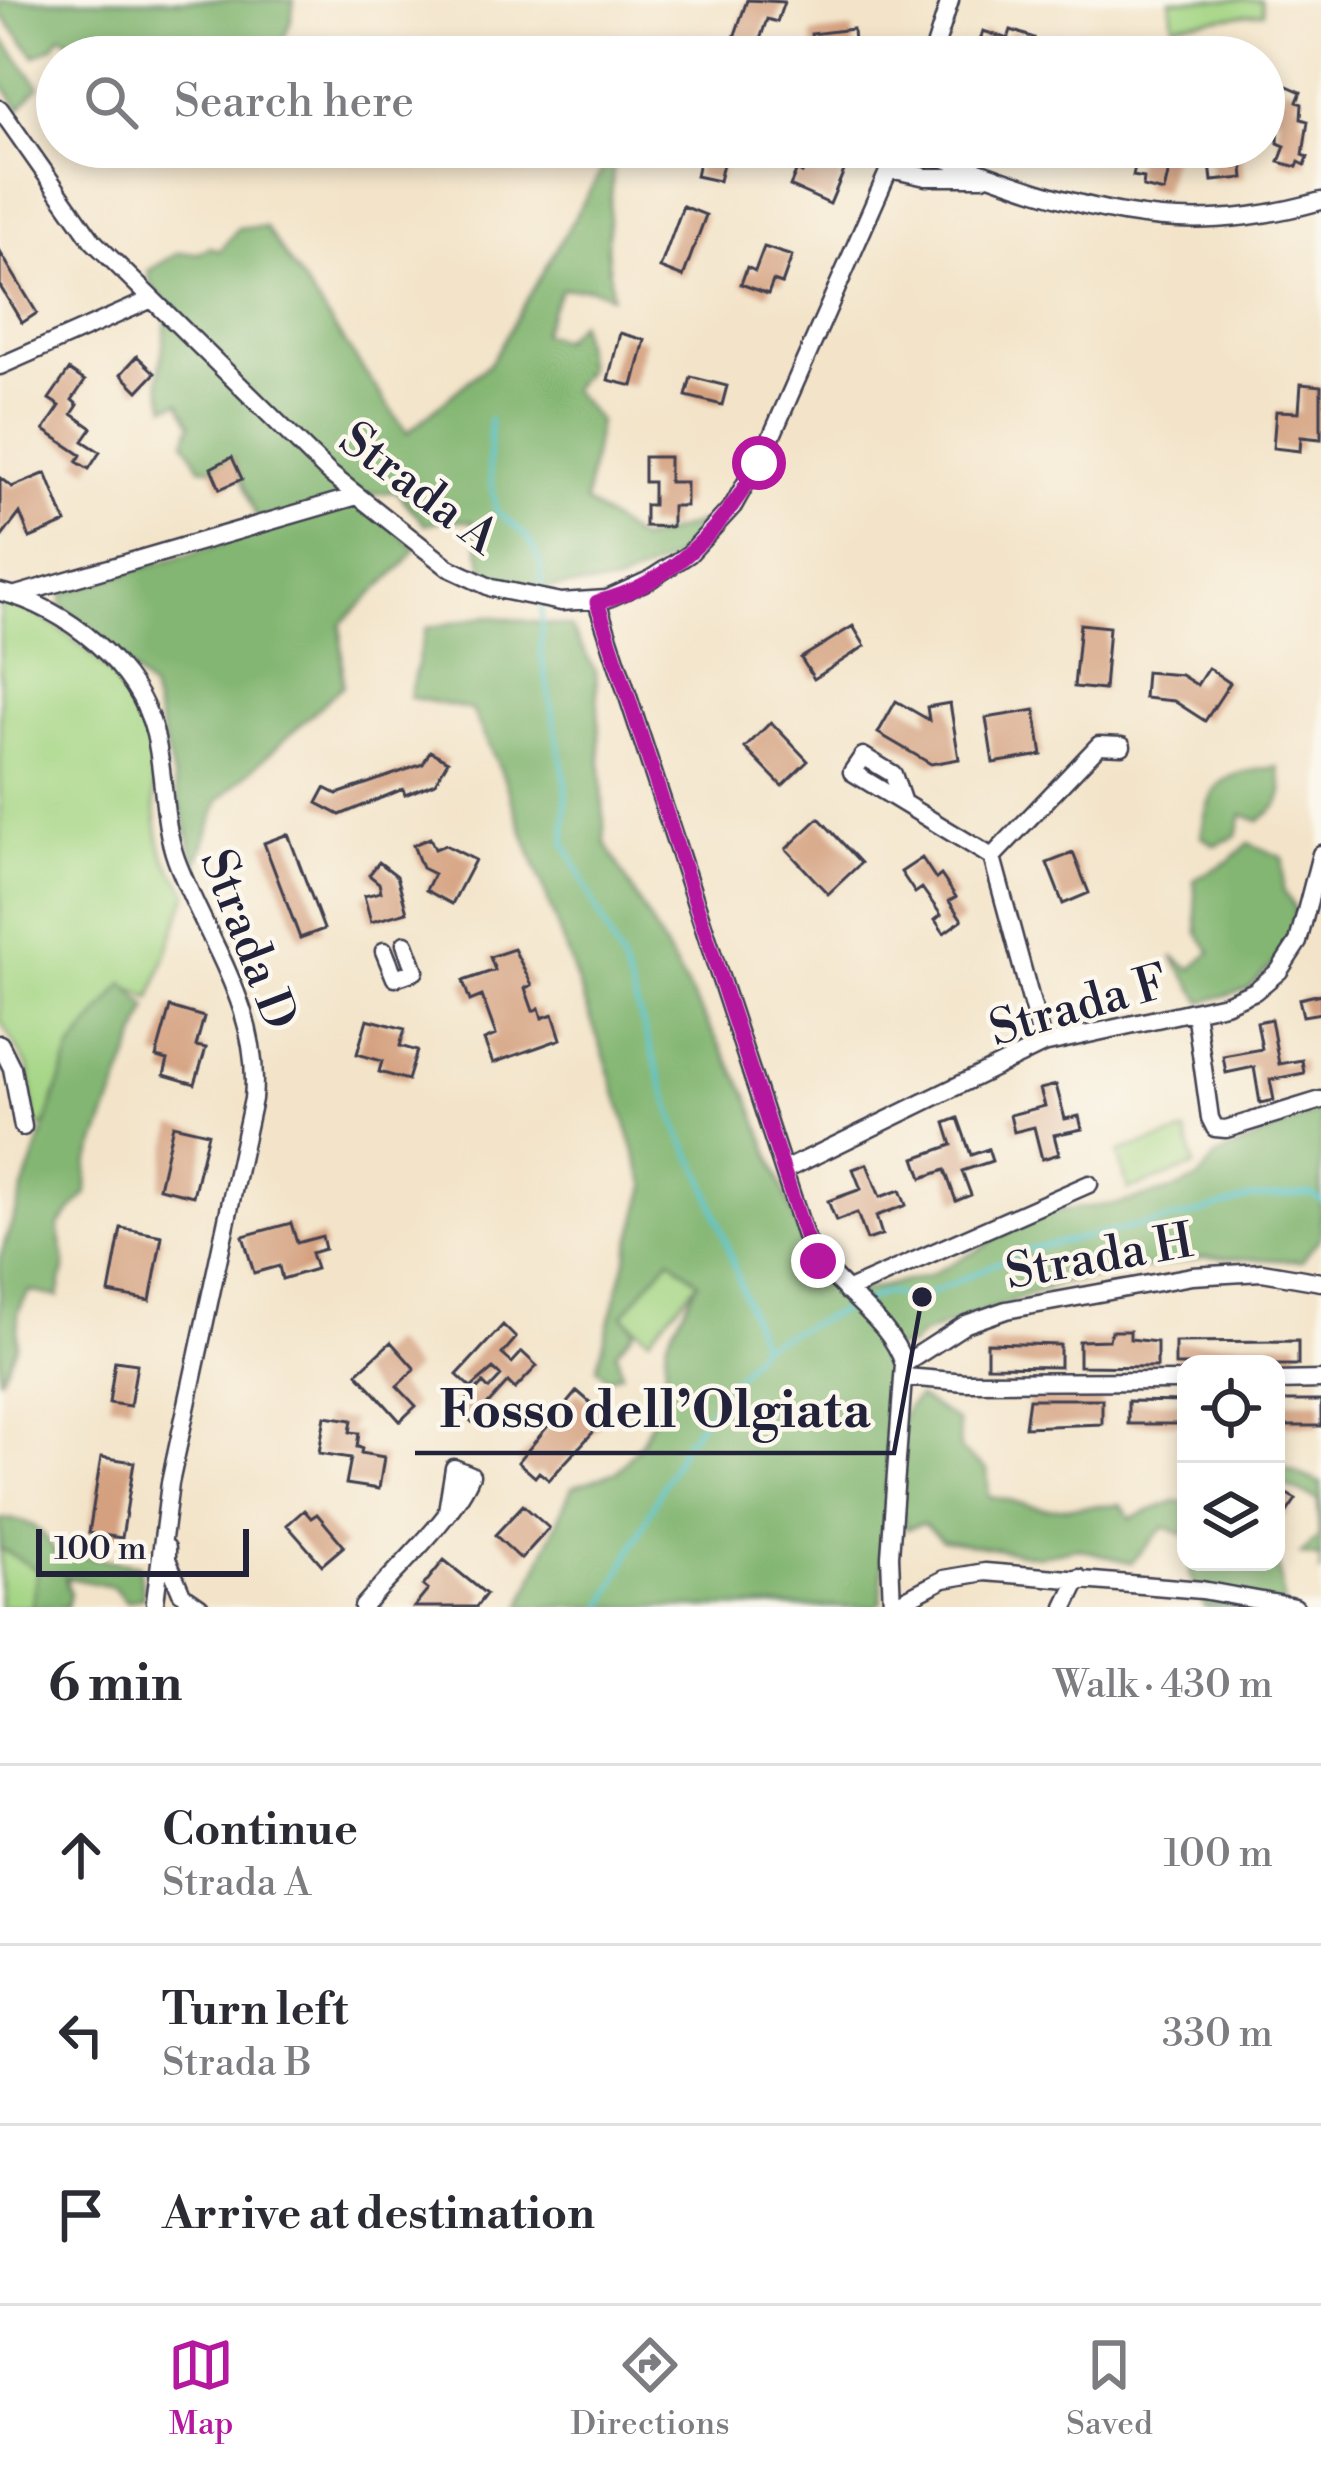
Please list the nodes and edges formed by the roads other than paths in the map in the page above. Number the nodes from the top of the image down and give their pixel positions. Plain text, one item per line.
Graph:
1 (950, 0) edge
2 (939, 36) edge
3 (0, 109) edge
4 (36, 162) edge
5 (40, 168) edge
6 (967, 168) edge
7 (890, 169) joint
8 (990, 177) junction
9 (1321, 201) edge
10 (150, 300) junction
11 (0, 366) edge
12 (357, 496) junction
13 (8, 594) edge
14 (597, 602) junction
15 (1122, 746) dead end
16 (903, 802) dead end
17 (1321, 854) edge
18 (992, 857) junction
19 (405, 944) dead end
20 (384, 951) dead end
21 (1195, 1011) junction
22 (0, 1044) edge
23 (1042, 1044) junction
24 (1321, 1100) edge
25 (22, 1127) dead end
26 (785, 1170) junction
27 (1089, 1184) dead end
28 (1321, 1282) edge
29 (854, 1300) junction
30 (904, 1371) junction
31 (1321, 1380) edge
32 (1177, 1381) edge
33 (1285, 1381) edge
34 (166, 1511) junction
35 (447, 1511) dead end
36 (1078, 1578) junction
37 (190, 1601) edge
38 (154, 1604) edge
39 (362, 1607) edge
40 (891, 1607) edge
41 (1065, 1607) edge
42 (1294, 1607) edge

1 - 2 street
3 - 4 street, Strada A
5 - 10 street, Strada A
6 - 8 street
7 - 8 street
7 - 14 street, Strada A
8 - 9 street
10 - 11 street
10 - 12 street, Strada A
12 - 13 street, Strada D
12 - 14 street, Strada A
13 - 34 street, Strada D
14 - 26 street
15 - 18 street
16 - 18 street
17 - 21 street, Strada F
18 - 23 street
19 - 20 street
21 - 23 street, Strada F
21 - 24 street
22 - 25 street
23 - 26 street, Strada F
26 - 29 street
27 - 29 street
28 - 30 street, Strada H
29 - 30 street
30 - 32 street
30 - 40 street
31 - 33 street
34 - 37 street, Strada D
34 - 38 street, Strada D
35 - 39 street
36 - 40 street
36 - 41 street
36 - 42 street
37 - 38 street

